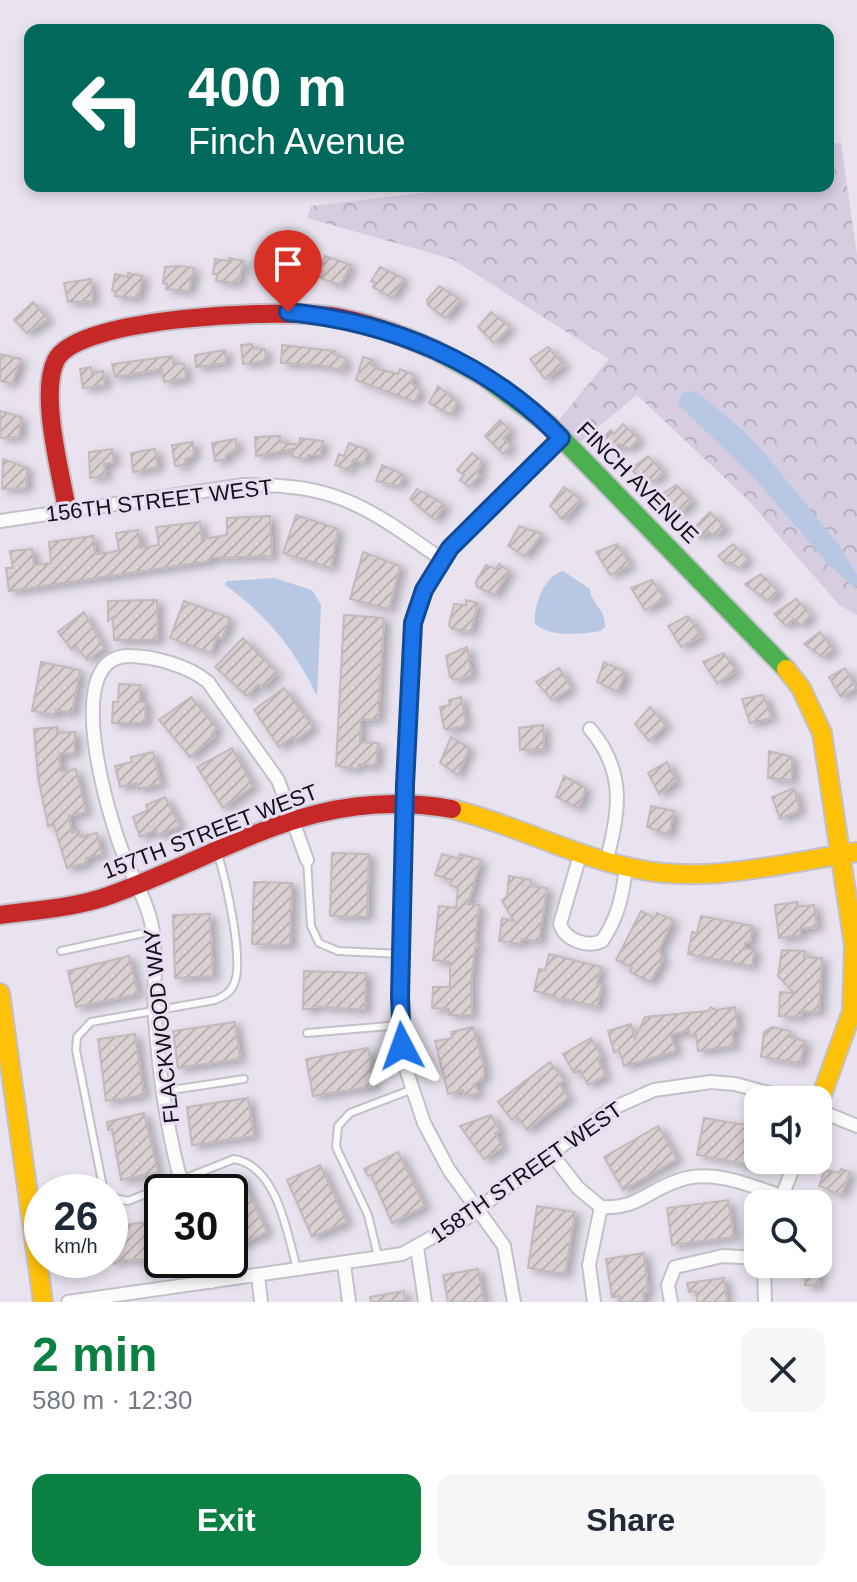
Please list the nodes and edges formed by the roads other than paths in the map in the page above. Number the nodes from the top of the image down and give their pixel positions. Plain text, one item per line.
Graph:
1 (561, 438) junction
2 (67, 510) junction
3 (0, 521) edge
4 (441, 559) junction
5 (590, 729) dead end
6 (405, 803) junction
7 (294, 819) junction
8 (217, 851) junction
9 (849, 854) edge
10 (580, 855) junction
11 (307, 860) joint
12 (606, 862) junction
13 (626, 867) junction
14 (137, 884) junction
15 (0, 915) edge
16 (153, 931) junction
17 (61, 951) dead end
18 (403, 954) junction
19 (0, 993) edge
20 (155, 1008) junction
21 (401, 1025) junction
22 (307, 1033) dead end
23 (244, 1079) dead end
24 (744, 1086) edge
25 (826, 1086) edge
26 (413, 1089) junction
27 (165, 1091) junction
28 (832, 1114) edge
29 (857, 1126) edge
30 (551, 1153) junction
31 (100, 1174) edge
32 (180, 1174) edge
33 (205, 1174) edge
34 (758, 1190) edge
35 (601, 1207) junction
36 (477, 1209) junction
37 (417, 1247) junction
38 (744, 1257) edge
39 (379, 1260) junction
40 (344, 1264) junction
41 (297, 1270) junction
42 (258, 1275) junction
43 (210, 1278) edge
44 (764, 1278) edge
45 (211, 1282) junction
46 (169, 1288) junction
47 (93, 1300) edge
48 (43, 1302) edge
49 (68, 1302) edge
50 (171, 1302) edge
51 (261, 1302) edge
52 (349, 1302) edge
53 (425, 1302) edge
54 (514, 1302) edge
55 (594, 1302) edge
56 (671, 1302) edge
57 (765, 1302) edge

1 - 2 street, FINCH AVENUE
1 - 4 street
1 - 9 street, FINCH AVENUE
2 - 3 street, 156TH STREET WEST
2 - 4 street, 156TH STREET WEST
4 - 6 street
5 - 12 street
6 - 7 street, 157TH STREET WEST
6 - 10 street, 157TH STREET WEST
6 - 18 street
7 - 8 street, 157TH STREET WEST
7 - 11 street
7 - 14 street, FLACKWOOD WAY
8 - 14 street, 157TH STREET WEST
8 - 20 lane
9 - 13 street, 157TH STREET WEST
9 - 25 street, FINCH AVENUE
10 - 12 street, 157TH STREET WEST
10 - 13 street
11 - 18 lane
12 - 13 street, 157TH STREET WEST
14 - 15 street, 157TH STREET WEST
14 - 16 street, FLACKWOOD WAY
16 - 17 lane
16 - 20 street, FLACKWOOD WAY
18 - 21 street
19 - 48 street
20 - 27 street, FLACKWOOD WAY
20 - 31 lane
21 - 22 lane
21 - 26 street
23 - 27 lane
24 - 30 street, 158TH STREET WEST
26 - 36 street
26 - 39 lane
27 - 32 street, FLACKWOOD WAY
28 - 29 street
30 - 35 street
30 - 36 street, 158TH STREET WEST
33 - 41 lane
34 - 35 street
35 - 55 street
36 - 37 street, 158TH STREET WEST
36 - 54 street
37 - 39 street, 158TH STREET WEST
37 - 53 street
38 - 56 street
39 - 40 street, 158TH STREET WEST
40 - 41 street, 158TH STREET WEST
40 - 52 street
41 - 42 street, 158TH STREET WEST
42 - 45 street, 158TH STREET WEST
42 - 51 street
43 - 45 street
44 - 57 street
45 - 46 street, 158TH STREET WEST
46 - 47 street, 158TH STREET WEST
46 - 50 street
47 - 49 street, 158TH STREET WEST

